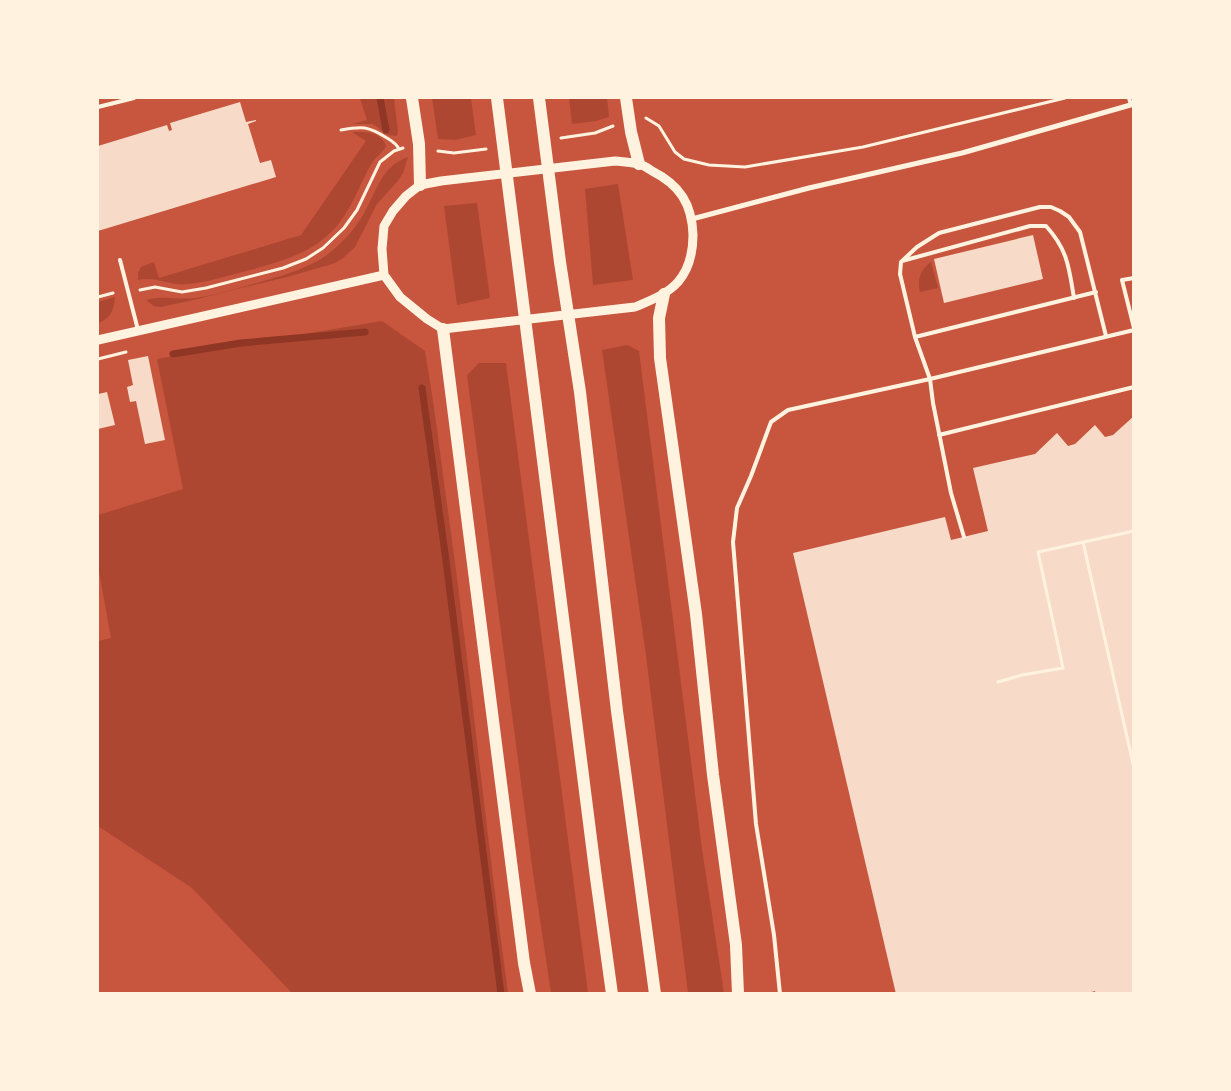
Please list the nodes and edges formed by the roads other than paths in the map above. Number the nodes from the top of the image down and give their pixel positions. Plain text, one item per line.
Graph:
1 (134, 98) edge
2 (412, 98) edge
3 (497, 98) edge
4 (539, 98) edge
5 (626, 98) edge
6 (1129, 98) edge
7 (1132, 105) edge
8 (98, 107) edge
9 (639, 164) junction
10 (420, 185) junction
11 (692, 218) junction
12 (120, 260) dead end
13 (901, 262) junction
14 (384, 275) junction
15 (1134, 278) edge
16 (1096, 292) junction
17 (664, 294) junction
18 (1074, 298) junction
19 (443, 329) junction
20 (1134, 329) edge
21 (138, 330) junction
22 (1106, 336) junction
23 (915, 337) junction
24 (98, 340) edge
25 (930, 379) junction
26 (1134, 387) edge
27 (939, 436) junction
28 (964, 537) dead end
29 (530, 994) edge
30 (612, 994) edge
31 (656, 994) edge
32 (738, 994) edge
33 (780, 994) edge

1 - 8 lane
2 - 10 main road
3 - 30 main road
4 - 31 main road
5 - 9 main road
6 - 7 lane
7 - 11 street
9 - 10 street
9 - 11 street
10 - 14 street
11 - 17 street
12 - 21 lane
13 - 16 lane
13 - 18 lane
13 - 23 lane
14 - 19 street
14 - 21 street
15 - 20 lane
16 - 18 lane
16 - 22 lane
17 - 19 street
17 - 32 main road
18 - 23 lane
19 - 29 main road
20 - 22 lane
21 - 24 street
22 - 25 lane
23 - 25 lane
25 - 27 lane
25 - 33 lane
26 - 27 lane
27 - 28 lane

